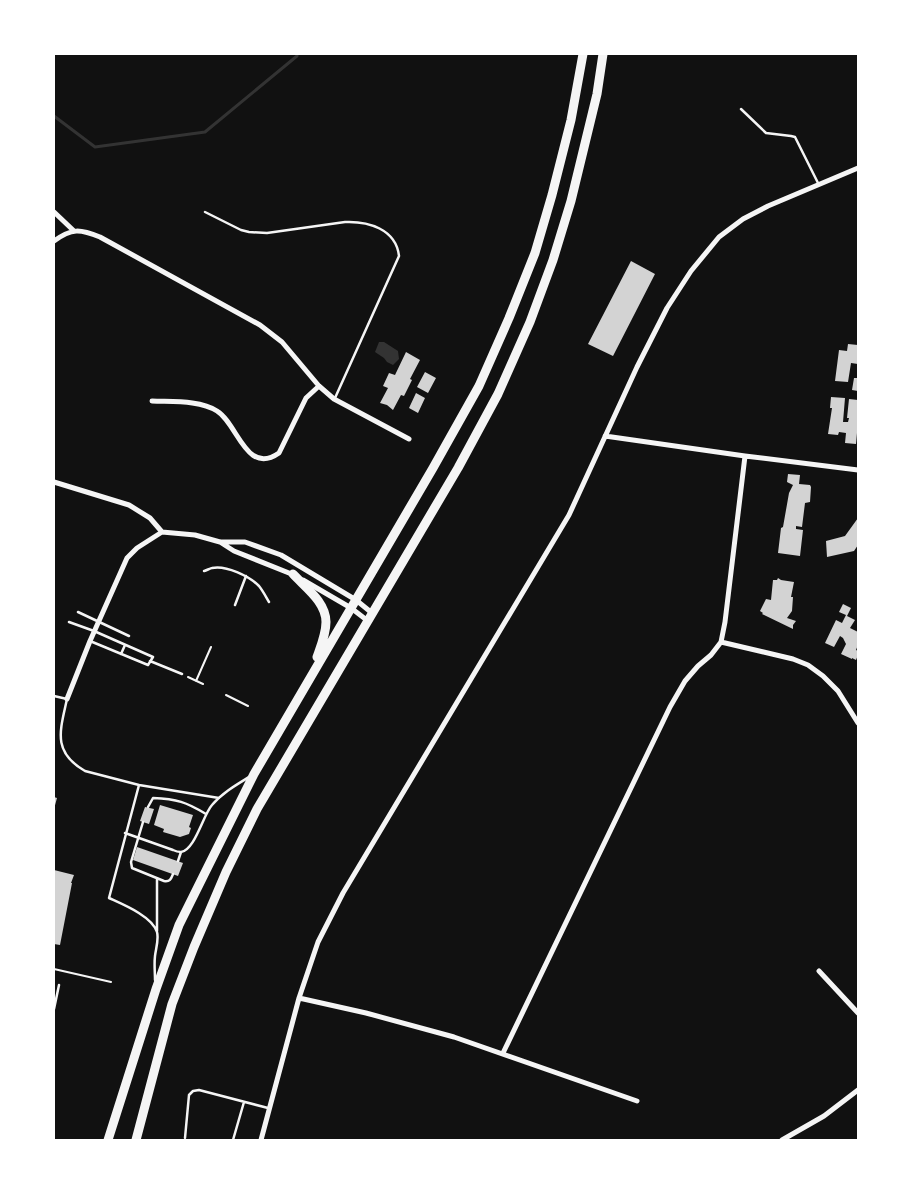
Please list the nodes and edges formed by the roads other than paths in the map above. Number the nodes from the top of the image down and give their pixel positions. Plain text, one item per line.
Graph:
1 (583, 54) edge
2 (603, 55) edge
3 (742, 109) dead end
4 (858, 168) edge
5 (818, 185) junction
6 (54, 212) edge
7 (205, 212) dead end
8 (74, 231) junction
9 (54, 241) edge
10 (319, 386) junction
11 (152, 400) dead end
12 (334, 400) junction
13 (605, 436) junction
14 (408, 439) dead end
15 (745, 456) junction
16 (858, 470) edge
17 (54, 482) edge
18 (162, 532) junction
19 (220, 542) junction
20 (204, 571) dead end
21 (293, 574) junction
22 (246, 576) junction
23 (356, 600) junction
24 (269, 602) dead end
25 (234, 605) dead end
26 (351, 608) junction
27 (78, 612) dead end
28 (370, 617) junction
29 (99, 621) junction
30 (69, 622) dead end
31 (94, 631) junction
32 (129, 636) dead end
33 (90, 642) junction
34 (721, 642) junction
35 (125, 645) junction
36 (121, 654) junction
37 (150, 661) junction
38 (182, 674) road end
39 (312, 674) junction
40 (54, 696) edge
41 (67, 699) junction
42 (858, 723) edge
43 (254, 774) junction
44 (139, 785) junction
45 (219, 798) junction
46 (148, 807) dead end
47 (206, 814) junction
48 (143, 822) dead end
49 (125, 833) junction
50 (138, 838) junction
51 (180, 852) junction
52 (178, 861) dead end
53 (174, 874) dead end
54 (157, 878) junction
55 (157, 932) junction
56 (819, 972) dead end
57 (59, 985) dead end
58 (156, 989) junction
59 (300, 998) junction
60 (54, 1009) edge
61 (858, 1013) edge
62 (503, 1053) junction
63 (858, 1090) edge
64 (636, 1101) dead end
65 (244, 1102) junction
66 (270, 1108) junction
67 (185, 1138) dead end
68 (108, 1140) edge
69 (136, 1140) edge
70 (233, 1140) edge
71 (261, 1140) edge
72 (782, 1140) edge

1 - 23 main road
2 - 28 main road
3 - 5 lane
4 - 5 street
5 - 13 street
6 - 8 street
7 - 12 lane
8 - 9 street
8 - 10 street
10 - 11 street
10 - 12 street
12 - 14 street
13 - 15 street
13 - 59 street
15 - 16 street
15 - 34 street
17 - 18 street
18 - 19 street
18 - 29 street
19 - 21 street
19 - 23 street
20 - 22 lane
21 - 26 street
21 - 39 main road
22 - 24 lane
22 - 25 lane
23 - 26 main road
23 - 28 street
26 - 28 street
26 - 39 main road
27 - 29 lane
28 - 69 main road
29 - 31 street
29 - 32 lane
30 - 31 lane
31 - 33 street
31 - 35 lane
33 - 36 lane
33 - 41 street
34 - 42 street
34 - 62 street
35 - 36 lane
35 - 37 lane
36 - 37 lane
37 - 38 lane
39 - 43 main road
40 - 41 lane
41 - 44 lane
43 - 45 lane
43 - 58 main road
44 - 45 lane
44 - 49 lane
45 - 47 lane
46 - 47 lane
47 - 51 lane
48 - 50 lane
49 - 50 lane
49 - 55 lane
50 - 51 lane
50 - 54 lane
51 - 52 lane
53 - 54 lane
54 - 55 lane
55 - 58 lane
56 - 61 street
57 - 60 lane
58 - 68 main road
59 - 62 street
59 - 66 street
62 - 64 street
63 - 72 street
65 - 66 lane
65 - 67 lane
65 - 70 lane
66 - 71 street

